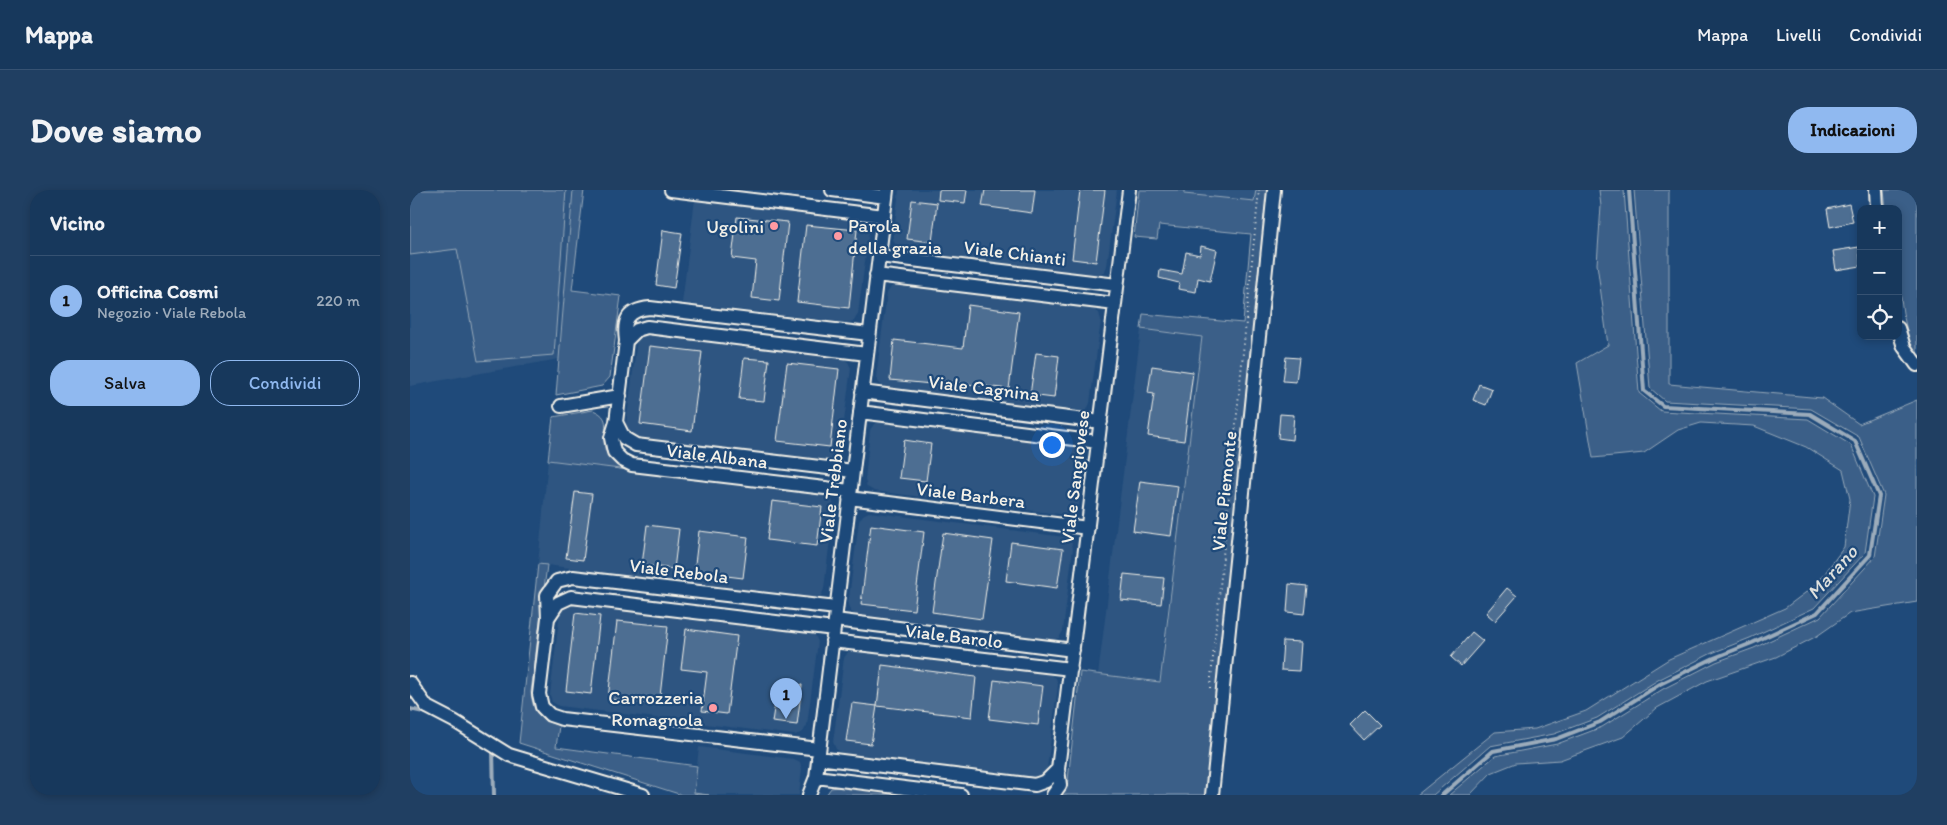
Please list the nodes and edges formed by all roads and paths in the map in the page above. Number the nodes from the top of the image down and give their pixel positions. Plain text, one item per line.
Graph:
1 (671, 190) edge
2 (832, 190) edge
3 (1129, 190) edge
4 (1259, 190) edge
5 (1274, 190) edge
6 (1876, 190) edge
7 (886, 193) edge
8 (1877, 205) edge
9 (884, 216) junction
10 (879, 256) junction
11 (876, 275) junction
12 (1117, 284) junction
13 (1115, 304) junction
14 (869, 334) junction
15 (1902, 340) edge
16 (626, 341) junction
17 (867, 354) junction
18 (1915, 361) edge
19 (862, 392) junction
20 (620, 396) junction
21 (561, 406) dead end
22 (860, 412) junction
23 (616, 422) junction
24 (1101, 422) junction
25 (1098, 442) junction
26 (853, 471) junction
27 (850, 495) junction
28 (1088, 528) junction
29 (548, 618) junction
30 (834, 624) junction
31 (1073, 650) junction
32 (1070, 669) junction
33 (410, 683) edge
34 (1209, 696) dead end
35 (410, 703) edge
36 (427, 707) junction
37 (818, 754) junction
38 (1058, 769) junction
39 (816, 777) junction
40 (643, 795) edge
41 (809, 795) edge
42 (820, 795) edge
43 (961, 795) edge
44 (1053, 795) edge
45 (1212, 795) edge

1 - 9 street
2 - 7 street
3 - 12 street, Viale Sangiovese
4 - 34 path
5 - 45 street, Viale Piemonte
6 - 8 street
7 - 9 street, Viale Trebbiano
9 - 10 street, Viale Trebbiano
10 - 11 street, Viale Trebbiano
10 - 12 street, Viale Chianti
11 - 13 street, Viale Chianti
11 - 14 street, Viale Trebbiano
12 - 13 street, Viale Sangiovese
13 - 24 street, Viale Sangiovese
14 - 16 street, Viale Albana
14 - 17 street, Viale Trebbiano
15 - 18 street
16 - 17 street
16 - 20 street, Viale Albana
17 - 19 street, Viale Trebbiano
19 - 22 street, Viale Trebbiano
19 - 24 street, Viale Cagnina
20 - 21 street
20 - 23 street, Viale Albana
22 - 25 street, Viale Cagnina
22 - 26 street, Viale Trebbiano
23 - 26 street, Viale Albana
23 - 27 street, Viale Albana
24 - 25 street, Viale Sangiovese
25 - 28 street, Viale Sangiovese
26 - 27 street, Viale Trebbiano
27 - 28 street, Viale Barbera
27 - 30 street, Viale Trebbiano
28 - 31 street, Viale Sangiovese
29 - 30 street, Viale Rebola
29 - 30 street, Viale Rebola
29 - 37 street, Viale Rebola
30 - 31 street, Viale Barolo
30 - 32 street, Viale Barolo
30 - 37 street, Viale Trebbiano
31 - 32 street, Viale Sangiovese
32 - 38 street, Viale Sangiovese
33 - 36 street
35 - 36 street
36 - 40 street
37 - 38 street
37 - 39 street, Viale Trebbiano
38 - 44 street, Viale Sangiovese
39 - 41 street, Viale Trebbiano
39 - 42 street, Viale Trebbiano
39 - 43 street

